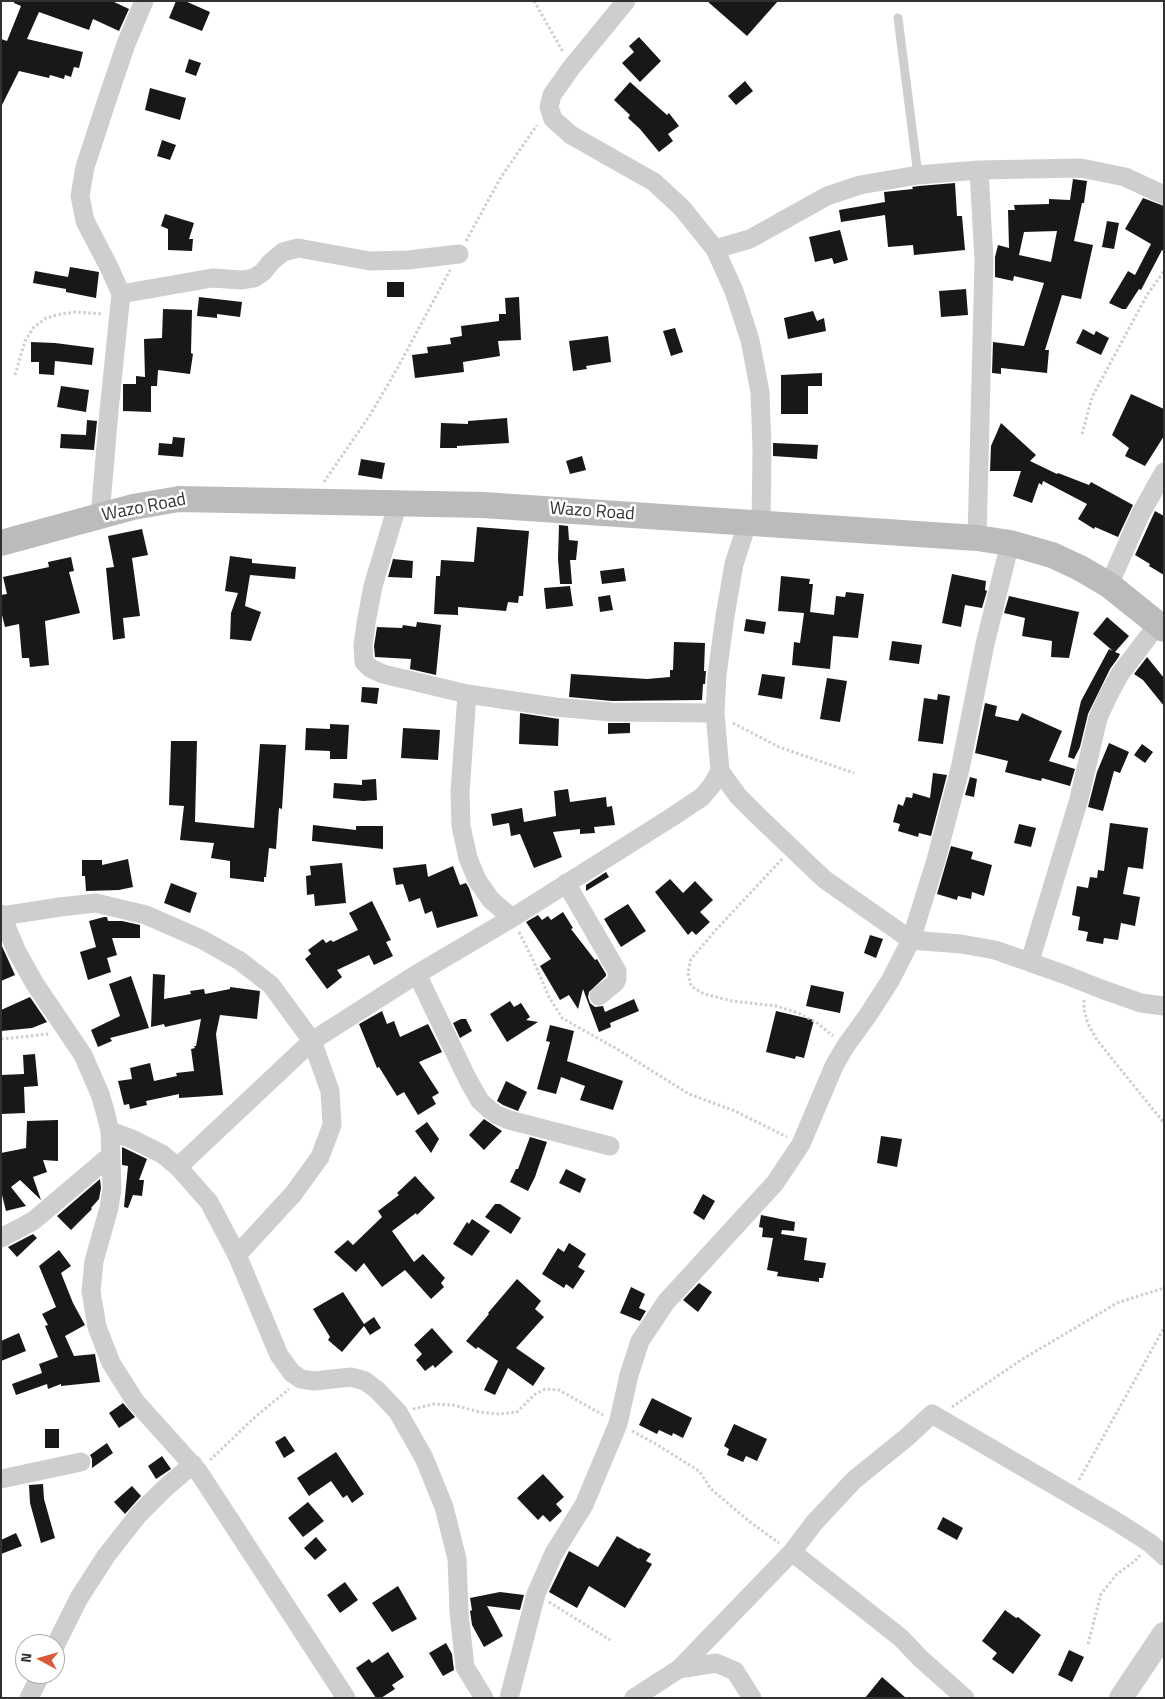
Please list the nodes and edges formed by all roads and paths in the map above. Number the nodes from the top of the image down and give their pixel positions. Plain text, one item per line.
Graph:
1 (144, 1) edge
2 (534, 1) edge
3 (626, 1) edge
4 (898, 18) dead end
5 (571, 68) junction
6 (549, 107) junction
7 (979, 170) junction
8 (918, 175) junction
9 (1164, 195) edge
10 (716, 249) junction
11 (459, 254) junction
12 (1164, 272) edge
13 (121, 294) junction
14 (119, 315) junction
15 (15, 375) dead end
16 (1082, 434) dead end
17 (1164, 472) edge
18 (311, 501) junction
19 (398, 503) junction
20 (100, 516) junction
21 (754, 524) junction
22 (977, 538) junction
23 (1, 543) edge
24 (1010, 543) junction
25 (1108, 585) junction
26 (1161, 626) edge
27 (467, 694) junction
28 (715, 713) junction
29 (720, 771) junction
30 (854, 773) dead end
31 (791, 849) junction
32 (566, 883) junction
33 (2, 915) edge
34 (512, 918) junction
35 (911, 940) junction
36 (1030, 961) junction
37 (417, 974) junction
38 (1085, 983) junction
39 (599, 996) dead end
40 (1164, 1006) edge
41 (67, 1032) junction
42 (1, 1039) edge
43 (312, 1041) junction
44 (845, 1047) junction
45 (1164, 1123) edge
46 (110, 1131) junction
47 (801, 1144) junction
48 (610, 1146) dead end
49 (111, 1155) junction
50 (178, 1167) junction
51 (1, 1238) edge
52 (237, 1255) junction
53 (1164, 1288) edge
54 (1164, 1328) edge
55 (301, 1379) junction
56 (398, 1412) junction
57 (932, 1414) junction
58 (618, 1424) junction
59 (81, 1462) dead end
60 (196, 1468) junction
61 (1, 1478) edge
62 (1071, 1495) junction
63 (1150, 1543) junction
64 (792, 1552) junction
65 (1164, 1556) edge
66 (536, 1594) junction
67 (61, 1634) edge
68 (1164, 1634) edge
69 (610, 1640) dead end
70 (1088, 1644) dead end
71 (679, 1669) junction
72 (36, 1684) edge
73 (29, 1698) edge
74 (346, 1698) edge
75 (484, 1698) edge
76 (509, 1698) edge
77 (634, 1698) edge
78 (752, 1698) edge
79 (965, 1698) edge
80 (1121, 1698) edge

1 - 13 street
2 - 5 path
3 - 5 street
4 - 8 lane
5 - 6 street
6 - 10 street
6 - 11 path
7 - 8 street
7 - 9 street
7 - 22 street
8 - 10 street
10 - 21 street
11 - 13 street
11 - 18 path
12 - 16 path
13 - 14 street
14 - 15 path
14 - 20 street
17 - 25 street
18 - 19 main road, Wazo Road
18 - 20 main road, Wazo Road
19 - 21 main road, Wazo Road
19 - 27 street
20 - 23 main road, Wazo Road
21 - 22 main road, Wazo Road
21 - 28 street
22 - 24 main road, Wazo Road
24 - 25 main road, Wazo Road
24 - 35 street
25 - 26 main road, Wazo Road
26 - 36 street
27 - 28 street
27 - 34 street
28 - 29 street
28 - 30 path
29 - 31 street
29 - 32 street
31 - 35 street
31 - 44 path
32 - 34 street
32 - 39 street
33 - 41 street
33 - 43 street
34 - 37 street
34 - 47 path
35 - 36 street
35 - 44 street
36 - 38 street
37 - 43 street
37 - 48 street
38 - 40 street
38 - 45 path
41 - 42 path
41 - 46 street
43 - 50 street
43 - 52 street
44 - 47 street
46 - 49 street
46 - 50 street
47 - 58 street
49 - 51 street
49 - 60 street
50 - 52 street
52 - 55 street
53 - 57 path
54 - 62 path
55 - 56 street
55 - 60 path
56 - 58 path
56 - 75 street
57 - 62 street
57 - 64 street
58 - 64 path
58 - 66 street
59 - 61 street
60 - 67 street
60 - 74 street
62 - 63 street
63 - 65 street
63 - 70 path
64 - 71 street
64 - 79 street
66 - 69 path
66 - 76 street
68 - 80 street
71 - 77 street
71 - 78 street
72 - 73 street

